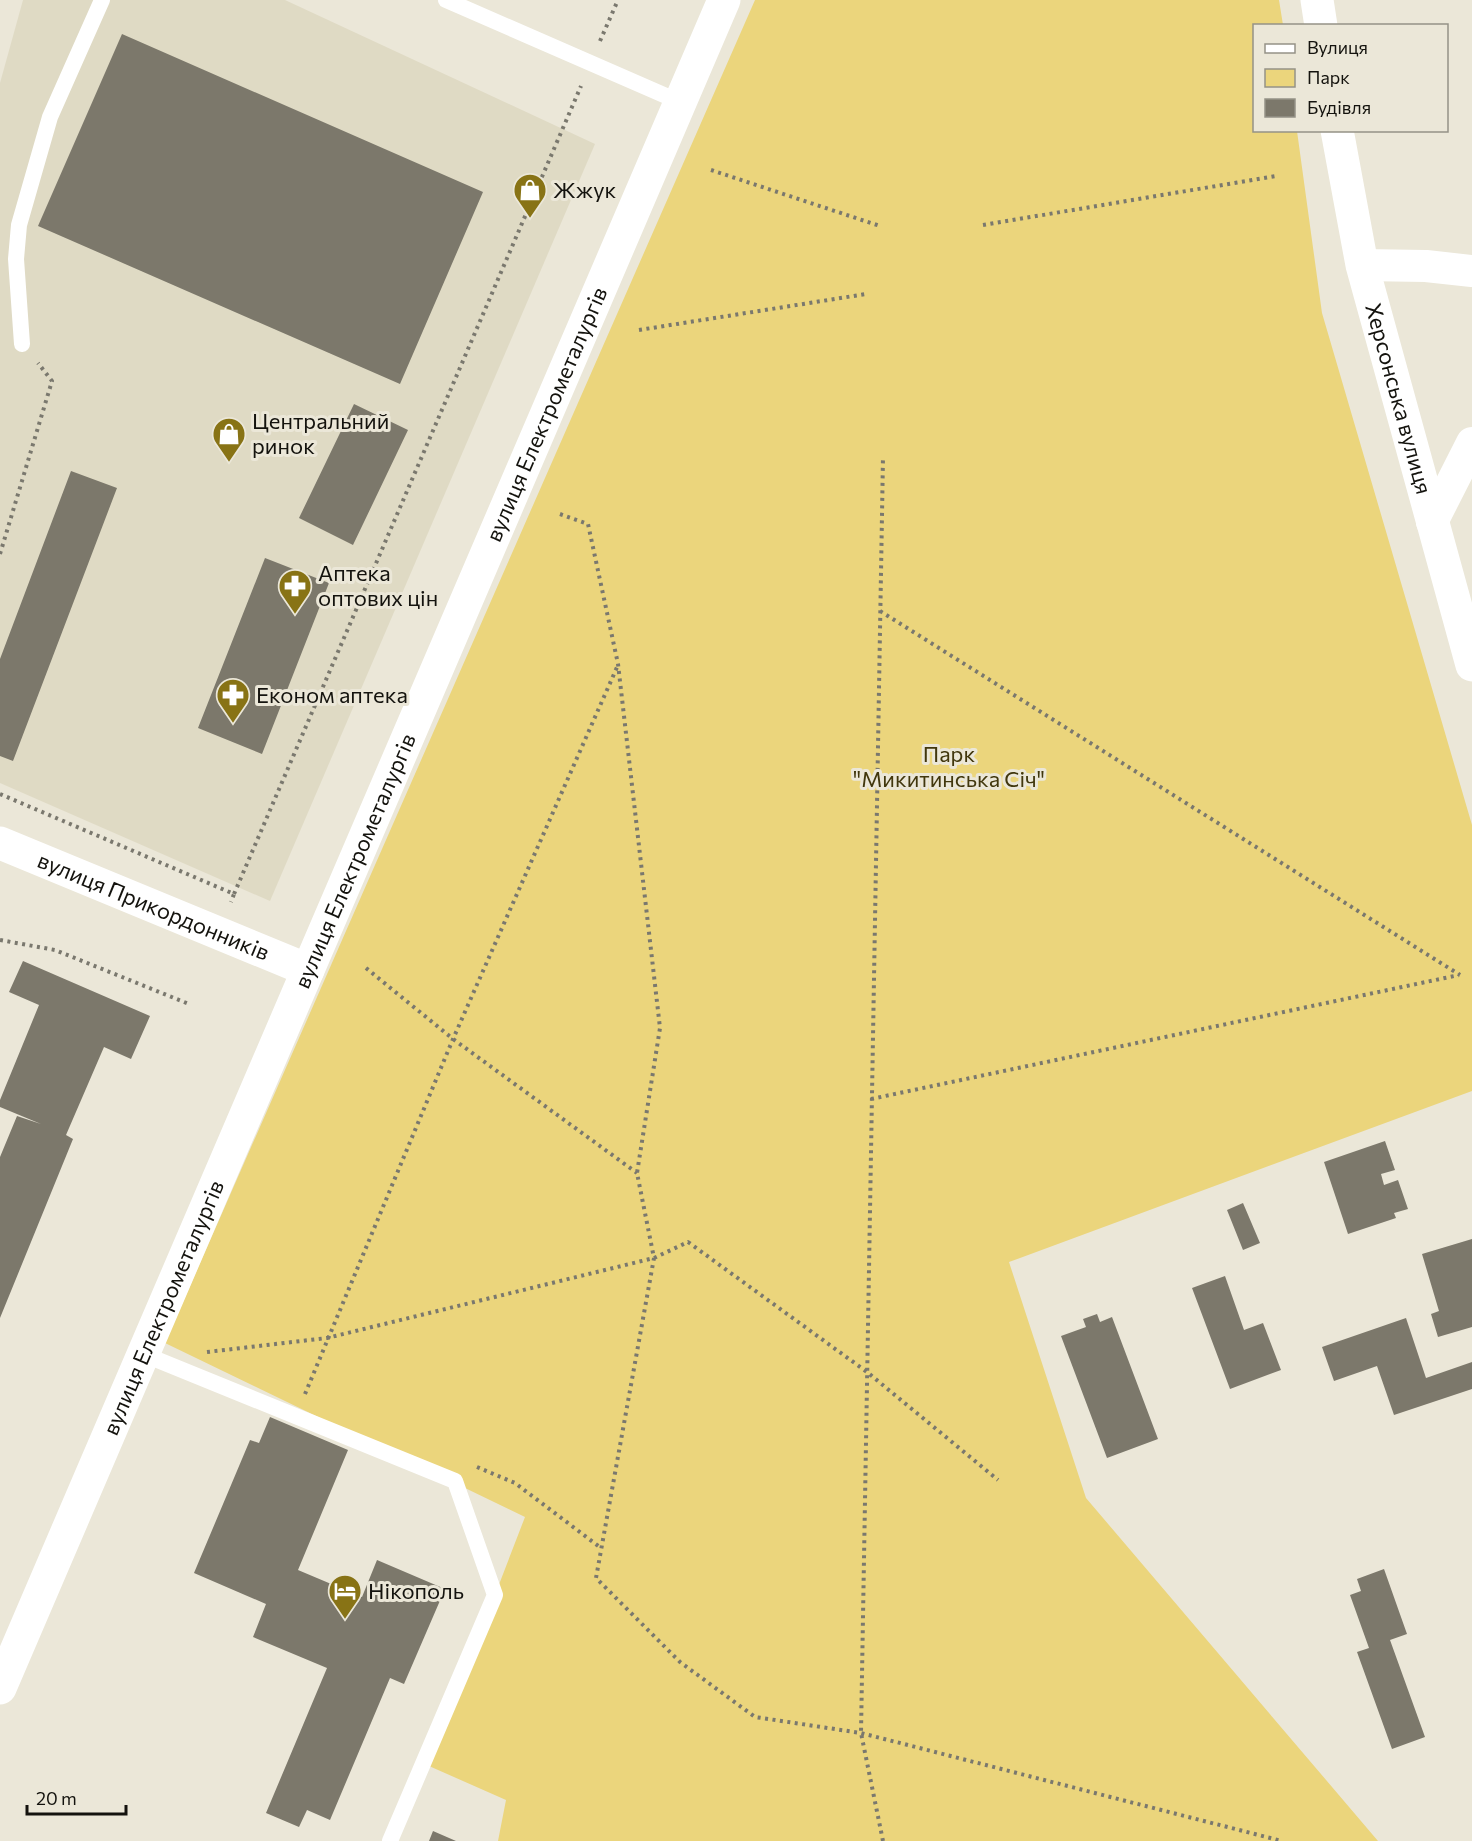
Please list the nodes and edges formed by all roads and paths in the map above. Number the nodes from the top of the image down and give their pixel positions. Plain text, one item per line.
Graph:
1 (102, 0) edge
2 (446, 0) edge
3 (618, 0) edge
4 (724, 0) edge
5 (1317, 0) edge
6 (1321, 24) edge
7 (590, 63) junction
8 (680, 102) junction
9 (1337, 132) edge
10 (711, 170) dead end
11 (1276, 176) dead end
12 (983, 225) dead end
13 (880, 226) dead end
14 (1362, 265) junction
15 (1472, 271) edge
16 (866, 294) dead end
17 (639, 330) dead end
18 (22, 344) joint
19 (1472, 443) edge
20 (883, 457) dead end
21 (560, 514) dead end
22 (1432, 522) junction
23 (0, 554) edge
24 (879, 611) junction
25 (618, 664) junction
26 (1472, 665) edge
27 (0, 794) edge
28 (0, 843) edge
29 (234, 894) junction
30 (219, 933) junction
31 (0, 940) edge
32 (366, 968) dead end
33 (308, 970) junction
34 (189, 1004) dead end
35 (453, 1039) junction
36 (872, 1099) junction
37 (637, 1173) junction
38 (654, 1258) junction
39 (327, 1338) junction
40 (201, 1353) dead end
41 (143, 1354) junction
42 (867, 1372) junction
43 (305, 1395) dead end
44 (998, 1480) dead end
45 (0, 1688) edge
46 (861, 1733) junction
47 (390, 1841) edge
48 (883, 1841) edge
49 (1282, 1841) edge

1 - 18 lane
2 - 7 lane
3 - 7 path
4 - 8 main road, вулиця Електрометалургів
5 - 6 main road
7 - 8 lane
7 - 29 path
8 - 33 main road, вулиця Електрометалургів
9 - 14 main road, Херсонська вулиця
10 - 13 path
11 - 12 path
14 - 15 street
14 - 22 main road, Херсонська вулиця
16 - 17 path
18 - 23 path
19 - 22 street
20 - 24 path
21 - 25 path
22 - 26 main road, Херсонська вулиця
24 - 36 path
24 - 36 path
25 - 35 path
25 - 37 path
27 - 29 path
28 - 30 main road, вулиця Прикордонників
29 - 30 path
30 - 33 main road, вулиця Прикордонників
31 - 34 path
32 - 35 path
33 - 41 main road, вулиця Електрометалургів
35 - 37 path
35 - 39 path
36 - 42 path
37 - 38 path
38 - 39 path
38 - 42 path
38 - 46 path
39 - 40 path
39 - 43 path
41 - 45 main road, вулиця Електрометалургів
41 - 47 lane
42 - 44 path
42 - 46 path
46 - 48 path
46 - 49 path

